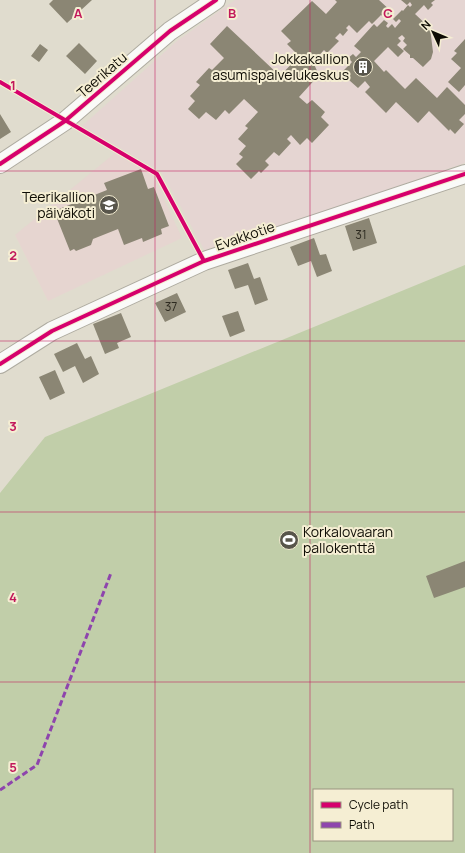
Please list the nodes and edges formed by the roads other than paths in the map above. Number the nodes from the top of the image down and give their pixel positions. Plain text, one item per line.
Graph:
1 (216, 0) edge
2 (0, 164) edge
3 (465, 174) edge
4 (0, 364) edge

1 - 2 street, Teerikatu
3 - 4 street, Evakkotie

